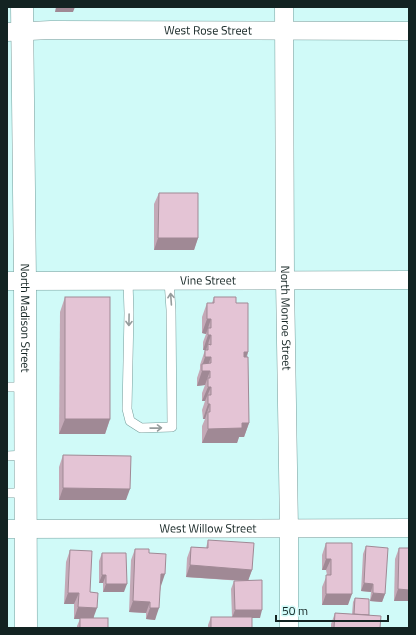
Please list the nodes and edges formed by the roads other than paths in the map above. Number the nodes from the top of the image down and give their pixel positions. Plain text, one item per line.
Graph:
1 (22, 7) edge
2 (284, 7) edge
3 (409, 31) edge
4 (15, 32) edge
5 (284, 32) junction
6 (169, 280) junction
7 (285, 280) junction
8 (409, 280) edge
9 (16, 281) edge
10 (128, 281) junction
11 (16, 387) edge
12 (16, 455) edge
13 (16, 493) edge
14 (409, 528) edge
15 (16, 529) edge
16 (289, 529) junction
17 (26, 628) edge
18 (289, 628) edge

1 - 4 street, North Madison Street
2 - 5 street, North Monroe Street
3 - 5 street, West Rose Street
4 - 5 street, West Rose Street
4 - 9 street, North Madison Street
5 - 7 street, North Monroe Street
6 - 7 street, Vine Street
6 - 10 street, Vine Street
10 -> 6 lane
7 - 8 street, Vine Street
7 - 16 street, North Monroe Street
9 - 10 street, Vine Street
9 - 11 street, North Madison Street
11 - 12 street, North Madison Street
12 - 13 street, North Madison Street
13 - 15 street, North Madison Street
14 - 16 street, West Willow Street
15 - 16 street, West Willow Street
15 - 17 street, North Madison Street
16 - 18 street, North Monroe Street

